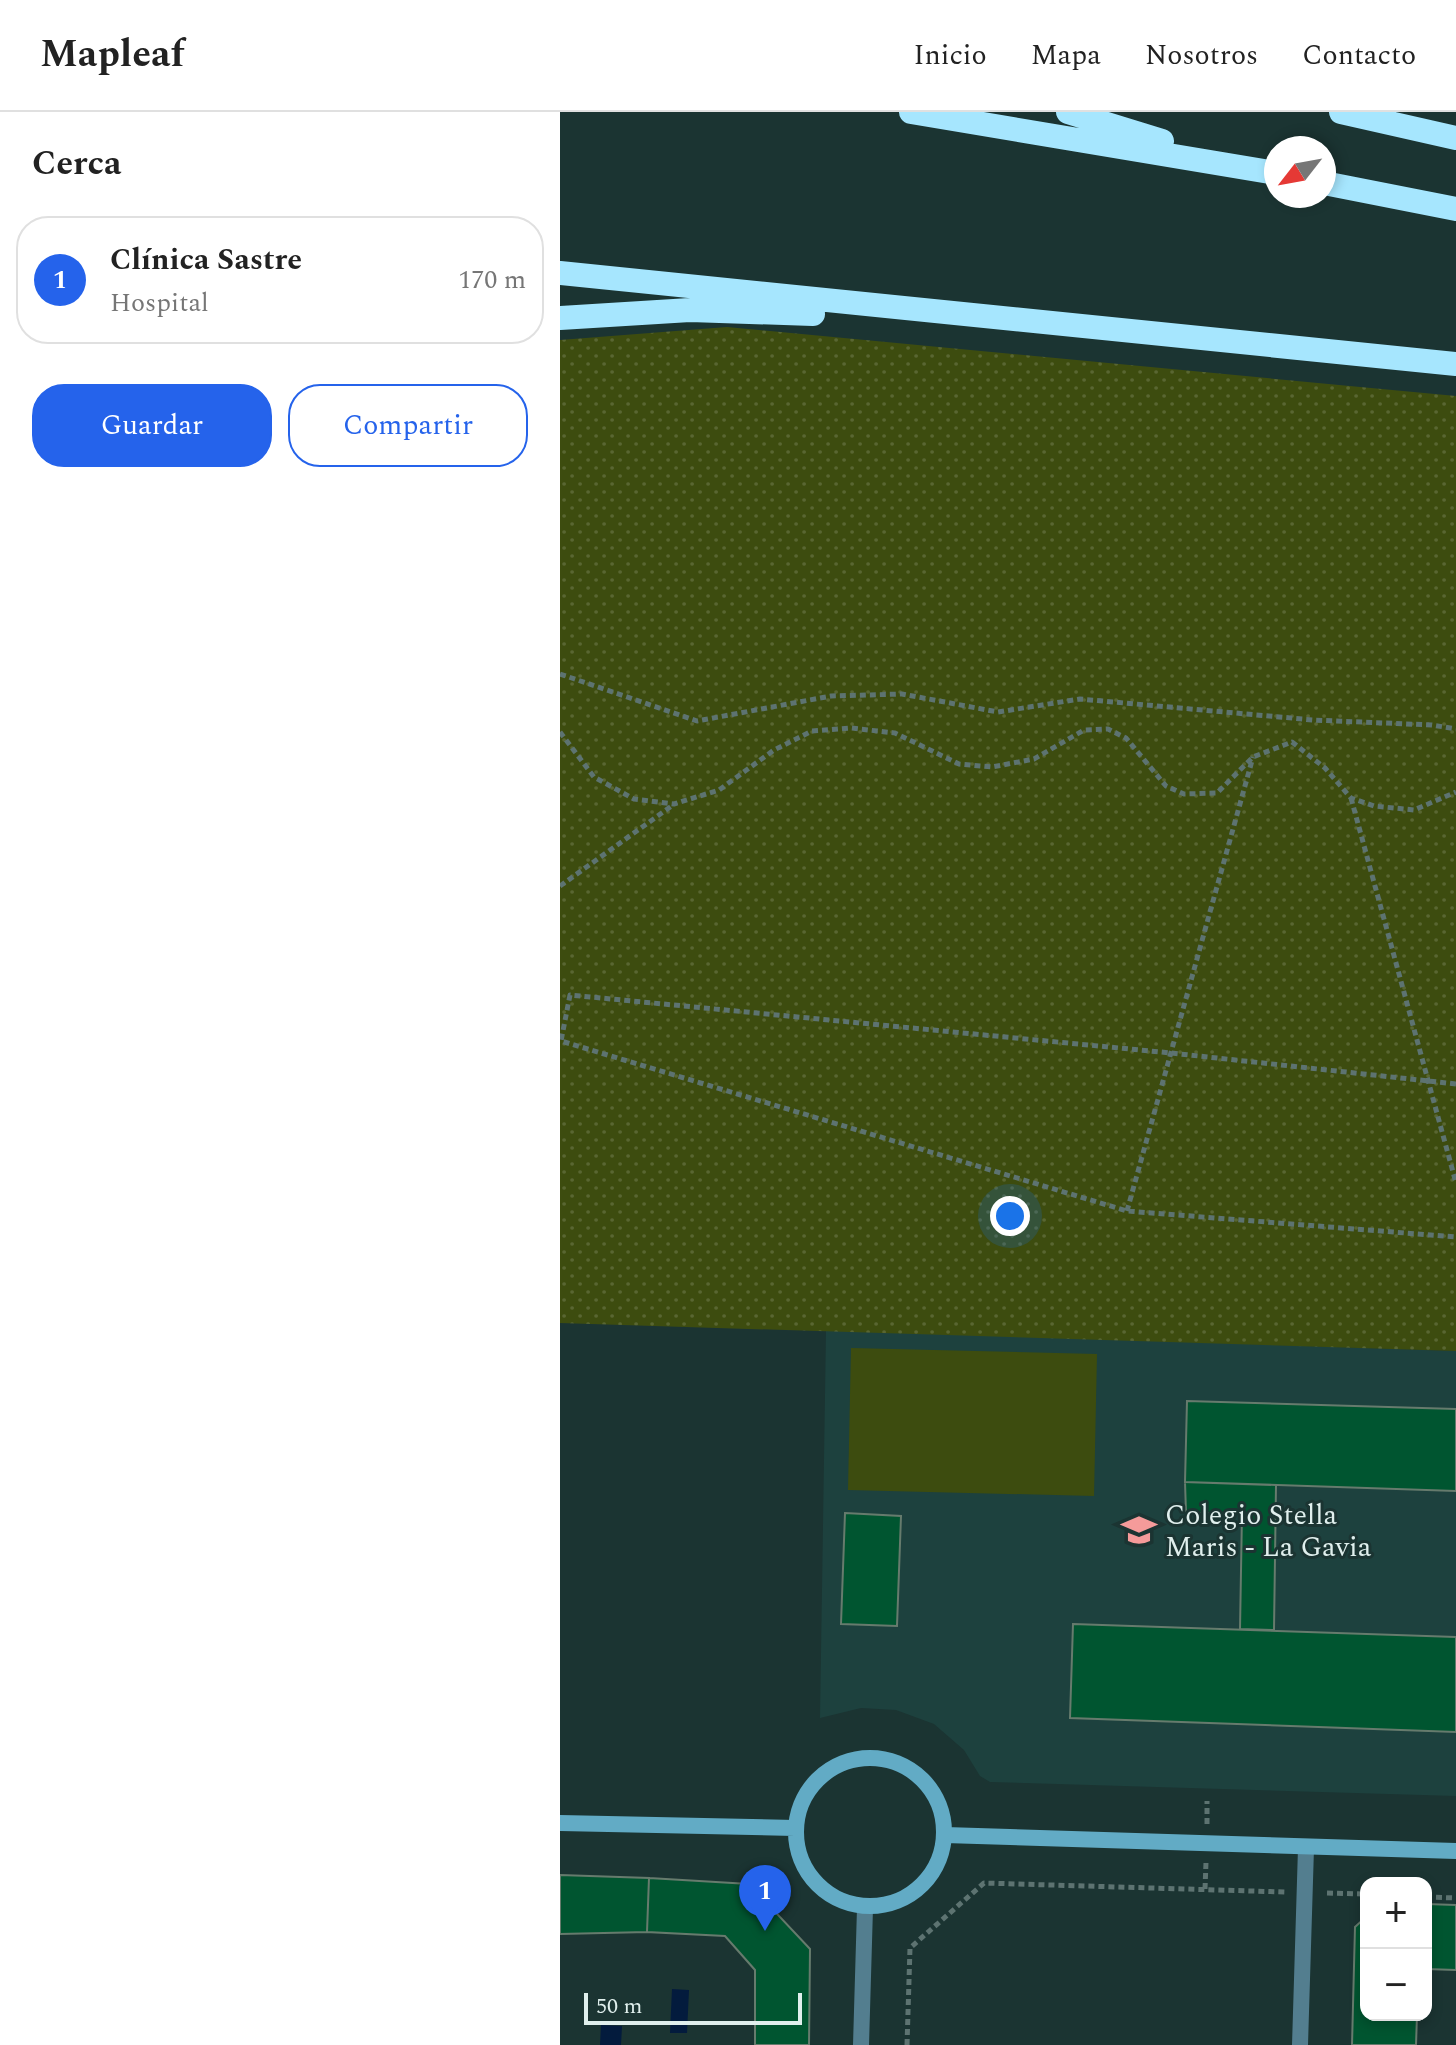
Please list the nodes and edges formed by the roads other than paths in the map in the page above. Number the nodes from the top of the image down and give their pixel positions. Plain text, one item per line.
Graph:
1 (911, 112) edge
2 (1068, 112) edge
3 (1341, 112) edge
4 (1456, 138) edge
5 (1264, 170) edge
6 (1264, 171) edge
7 (1336, 185) edge
8 (1456, 209) edge
9 (560, 273) edge
10 (560, 318) edge
11 (1009, 320) junction
12 (1456, 364) edge
13 (560, 1823) edge
14 (795, 1828) junction
15 (945, 1835) junction
16 (1306, 1848) junction
17 (1456, 1851) edge
18 (865, 1908) junction
19 (861, 2045) edge
20 (1300, 2045) edge

1 - 6 highway
2 - 5 highway
3 - 4 highway
7 - 8 highway
9 - 11 highway
10 - 11 highway
11 - 12 highway
13 - 14 main road
14 - 15 main road
14 - 18 main road
15 - 16 main road
15 - 18 main road
16 - 17 main road
16 - 20 street
18 - 19 street

